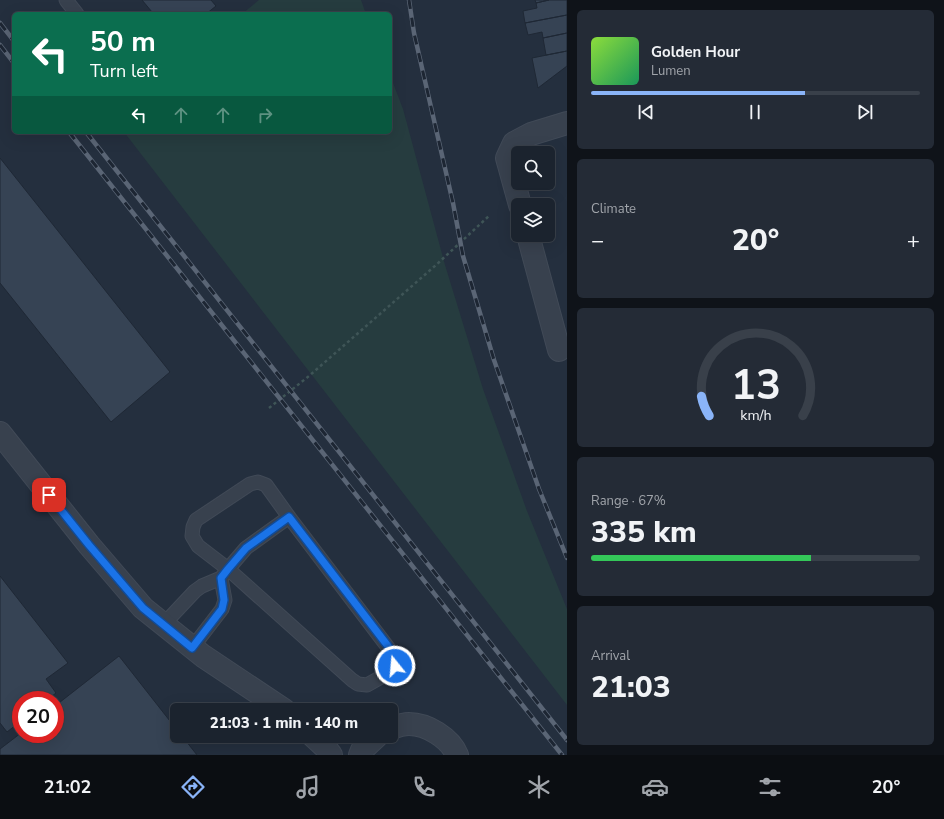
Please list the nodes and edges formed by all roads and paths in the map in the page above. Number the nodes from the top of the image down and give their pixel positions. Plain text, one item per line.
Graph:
1 (66, 0) edge
2 (75, 12) edge
3 (567, 123) edge
4 (518, 198) edge
5 (490, 215) dead end
6 (530, 242) edge
7 (559, 350) dead end
8 (269, 408) dead end
9 (0, 433) edge
10 (289, 517) junction
11 (225, 573) junction
12 (164, 625) junction
13 (192, 648) junction
14 (273, 703) edge
15 (398, 726) edge
16 (321, 743) edge
17 (370, 743) edge
18 (331, 755) edge
19 (360, 755) edge
20 (457, 755) edge

1 - 2 lane
3 - 4 street
5 - 8 path
6 - 7 street
9 - 12 street
10 - 11 lane
10 - 11 lane
10 - 11 lane
11 - 12 lane
11 - 13 lane
12 - 13 street
13 - 14 street
15 - 20 street
16 - 18 street
17 - 19 street

